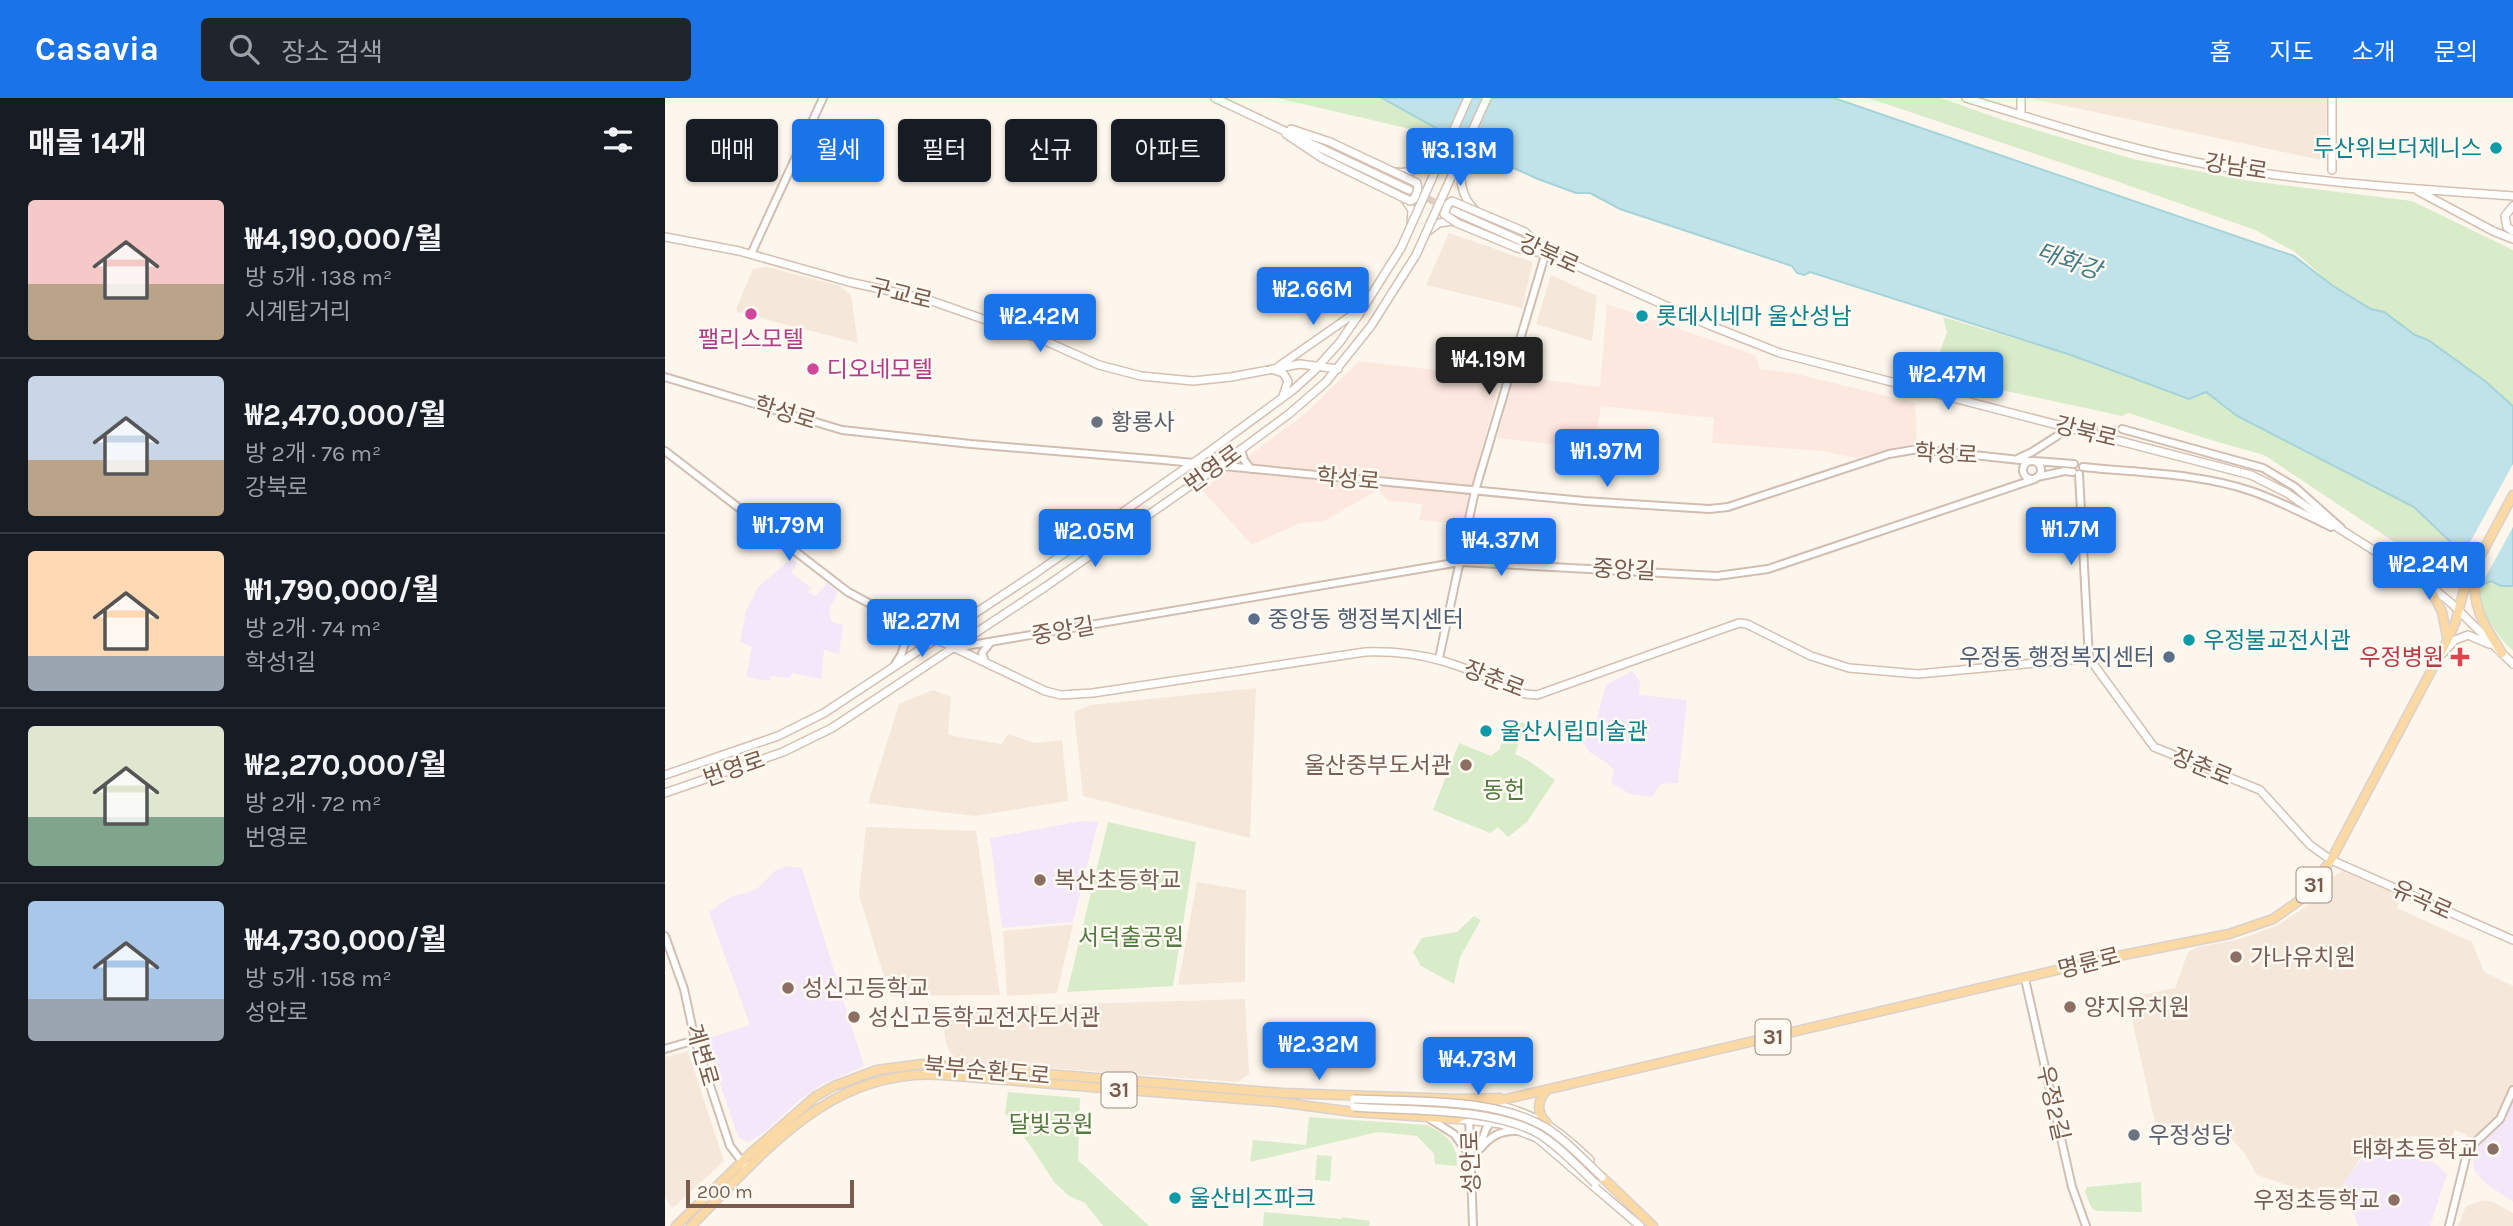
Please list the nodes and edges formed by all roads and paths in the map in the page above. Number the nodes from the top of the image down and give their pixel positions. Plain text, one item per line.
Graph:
1 (823, 98) edge
2 (1216, 98) edge
3 (1468, 98) edge
4 (1487, 98) edge
5 (1966, 98) edge
6 (2021, 98) edge
7 (2332, 98) edge
8 (2021, 115) junction
9 (1277, 126) junction
10 (1448, 143) junction
11 (1464, 150) junction
12 (2332, 166) dead end
13 (1393, 172) junction
14 (2415, 189) junction
15 (1409, 190) tunnel mouth
16 (2513, 196) edge
17 (1404, 198) junction
18 (2513, 206) edge
19 (1454, 211) tunnel mouth
20 (1477, 211) junction
21 (1457, 223) junction
22 (1411, 225) junction
23 (2513, 231) edge
24 (1427, 232) junction
25 (665, 237) edge
26 (2513, 239) edge
27 (1546, 252) junction
28 (751, 254) junction
29 (1366, 304) junction
30 (1319, 365) junction
31 (1272, 369) junction
32 (1338, 369) junction
33 (665, 377) edge
34 (1279, 401) junction
35 (2122, 429) tunnel mouth
36 (2057, 436) tunnel mouth
37 (1241, 449) junction
38 (665, 451) edge
39 (2028, 460) junction
40 (1193, 463) junction
41 (1219, 466) junction
42 (1251, 469) junction
43 (2075, 470) junction
44 (2036, 478) junction
45 (1475, 491) junction
46 (2513, 495) edge
47 (2347, 534) junction
48 (2483, 551) junction
49 (1460, 562) junction
50 (2413, 575) junction
51 (2428, 584) junction
52 (2470, 585) junction
53 (2459, 611) junction
54 (911, 626) junction
55 (936, 639) junction
56 (2447, 641) junction
57 (990, 643) junction
58 (953, 648) junction
59 (2499, 650) junction
60 (1439, 658) junction
61 (2089, 658) junction
62 (2436, 662) junction
63 (900, 664) junction
64 (2513, 664) edge
65 (989, 666) junction
66 (891, 670) junction
67 (910, 677) junction
68 (665, 775) edge
69 (665, 793) edge
70 (2331, 860) junction
71 (665, 936) edge
72 (2513, 940) edge
73 (2025, 979) junction
74 (695, 1040) junction
75 (665, 1049) edge
76 (942, 1070) junction
77 (1547, 1090) junction
78 (2513, 1090) edge
79 (1522, 1096) junction
80 (1281, 1098) junction
81 (1458, 1099) junction
82 (1511, 1099) junction
83 (1489, 1100) junction
84 (1477, 1101) junction
85 (1503, 1106) junction
86 (1425, 1117) junction
87 (1469, 1117) junction
88 (1490, 1122) junction
89 (1546, 1123) junction
90 (1528, 1134) junction
91 (1472, 1157) junction
92 (742, 1161) junction
93 (749, 1168) junction
94 (1598, 1180) junction
95 (1645, 1224) edge
96 (676, 1226) edge
97 (691, 1226) edge
98 (1473, 1226) edge
99 (2086, 1226) edge
100 (2449, 1226) edge

1 - 28 street
2 - 9 main road
3 - 10 main road, 번영로, bridge
4 - 11 main road, 번영로, bridge
5 - 8 main road, 강남로
6 - 8 main road
7 - 12 main road
8 - 14 main road, 강남로
9 - 13 main road, bridge
9 - 15 main road
9 - 17 main road
10 - 13 main road, bridge
10 - 22 main road, 번영로, bridge
11 - 20 main road, bridge
11 - 24 main road, 번영로, bridge
13 - 17 main road, bridge
14 - 16 main road, 강남로
14 - 26 main road
17 - 22 main road, bridge
18 - 23 main road
19 - 27 main road, 강북로
20 - 21 main road, bridge
20 - 27 main road, bridge
21 - 24 main road, bridge
21 - 27 main road
22 - 29 main road, 번영로, bridge
24 - 32 main road, 번영로, bridge
25 - 28 main road, 구교로
27 - 45 street
27 - 47 main road, 강북로
28 - 31 main road, 구교로
29 - 30 main road, 번영로
29 - 31 main road
30 - 31 main road, 구교로
30 - 32 main road, 구교로
30 - 34 main road, 번영로
31 - 34 main road
32 - 37 main road, 번영로
33 - 40 street, 학성로
34 - 40 main road, 번영로
35 - 47 street
36 - 39 street
37 - 41 main road, 번영로
37 - 42 street
38 - 54 street
39 - 43 street
39 - 44 street
39 - 44 street
39 - 45 street, 학성로
40 - 41 street, 학성로
40 - 55 main road, 번영로
41 - 42 street, 학성로
41 - 58 main road, 번영로
42 - 45 street, 학성로
43 - 44 street, 중앙길
43 - 47 street
43 - 61 street
44 - 49 street, 중앙길
45 - 49 street
46 - 48 main road
47 - 50 main road, 강북로
48 - 50 main road
48 - 52 main road
49 - 57 street, 중앙길
49 - 60 street
50 - 51 main road, 강북로
51 - 53 main road, 강북로
51 - 56 main road
52 - 53 main road, 명륜로 / 31
52 - 59 main road
53 - 56 main road, 명륜로 / 31
53 - 59 main road, 강북로
54 - 55 street
54 - 66 street
55 - 58 main road, 장춘로
55 - 63 main road, 번영로
56 - 62 main road, 명륜로 / 31
57 - 58 street, 중앙길
57 - 65 street
58 - 65 main road, 장춘로
58 - 67 main road, 번영로
59 - 62 main road
59 - 64 main road, 강북로
60 - 61 main road, 장춘로
60 - 65 main road, 장춘로
61 - 70 main road, 장춘로
62 - 70 main road, 명륜로 / 31
63 - 66 main road, 번영로
63 - 67 main road
66 - 68 main road, 번영로
67 - 69 main road, 번영로
70 - 72 main road, 유곡로
70 - 73 main road, 명륜로 / 31
71 - 74 street, 계변로
73 - 77 main road, 명륜로 / 31
73 - 99 street, 우정2길
74 - 75 street
74 - 92 street, 계변로
76 - 80 main road, 북부순환도로 / 31
76 - 92 main road, 북부순환도로
76 - 93 main road, 북부순환도로
77 - 79 main road, 명륜로 / 31
77 - 89 main road
78 - 100 street
79 - 82 main road
79 - 83 main road
80 - 81 main road
80 - 86 main road
80 - 94 main road, 북부순환도로, bridge
81 - 83 main road
81 - 84 main road
81 - 87 street
82 - 83 main road
82 - 85 street
83 - 84 main road
83 - 85 main road
83 - 87 main road
84 - 87 street, 성안로
85 - 88 street
85 - 89 main road
86 - 87 main road
86 - 91 street
87 - 88 main road
87 - 91 street, 성안로
88 - 90 main road
88 - 91 street
89 - 94 main road
90 - 91 street
90 - 94 main road
91 - 98 street, 성안로
92 - 93 street, 계변로
92 - 96 main road, 북부순환도로
93 - 97 main road, 북부순환도로
94 - 95 main road

